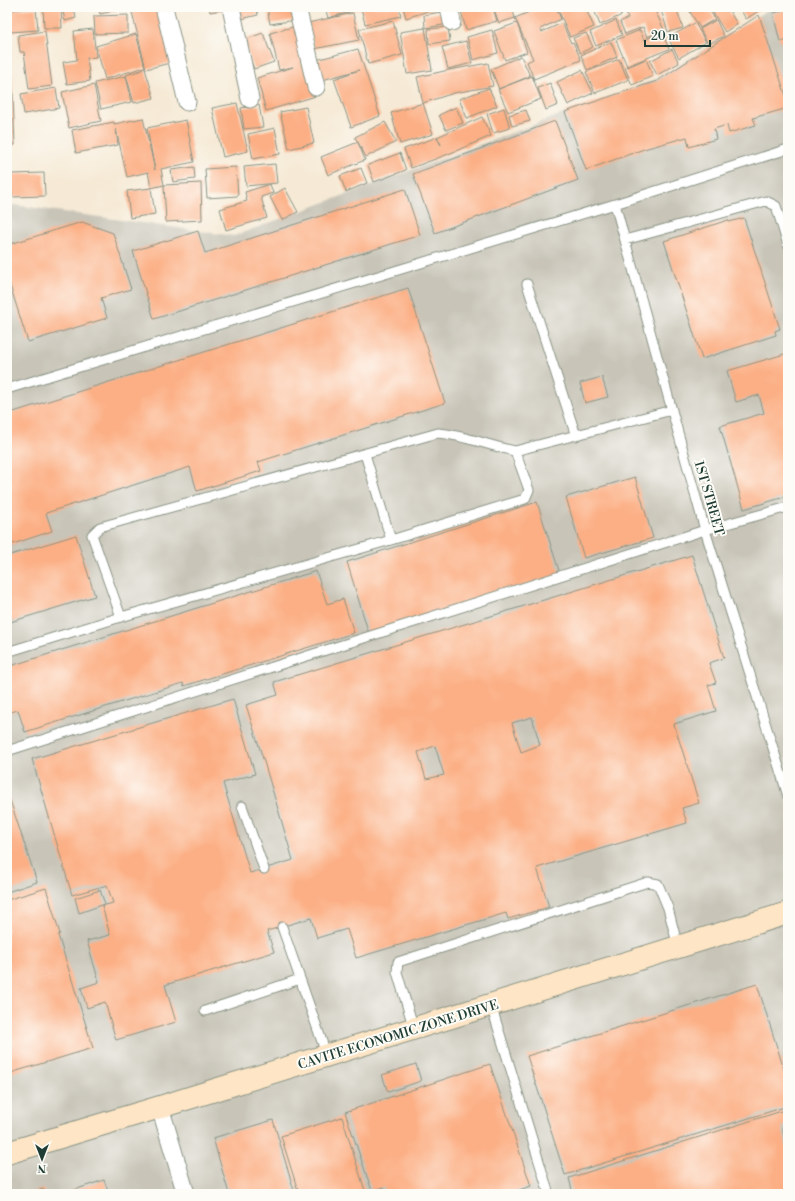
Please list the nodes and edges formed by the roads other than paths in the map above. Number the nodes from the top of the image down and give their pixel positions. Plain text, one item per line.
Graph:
1 (164, 7) edge
2 (231, 7) edge
3 (297, 7) edge
4 (316, 87) dead end
5 (250, 99) dead end
6 (187, 102) dead end
7 (788, 149) edge
8 (615, 204) junction
9 (625, 240) junction
10 (788, 245) edge
11 (527, 284) dead end
12 (7, 389) edge
13 (672, 410) junction
14 (576, 436) junction
15 (515, 452) junction
16 (365, 454) junction
17 (788, 507) edge
18 (705, 530) junction
19 (391, 540) junction
20 (121, 617) junction
21 (7, 652) edge
22 (7, 751) edge
23 (788, 796) edge
24 (242, 806) dead end
25 (264, 868) dead end
26 (788, 914) edge
27 (282, 927) dead end
28 (678, 947) junction
29 (300, 979) junction
30 (491, 1005) junction
31 (205, 1011) dead end
32 (414, 1029) junction
33 (326, 1056) junction
34 (160, 1107) junction
35 (7, 1153) edge
36 (186, 1194) edge
37 (549, 1194) edge

1 - 6 street
2 - 5 street
3 - 4 street
7 - 8 lane
8 - 9 lane, 1ST STREET
8 - 12 lane
9 - 10 lane
9 - 13 lane, 1ST STREET
11 - 14 lane
13 - 14 lane
13 - 18 lane, 1ST STREET
14 - 15 lane
15 - 16 lane
15 - 19 lane
16 - 19 lane
16 - 20 lane
17 - 18 lane
18 - 22 lane
18 - 23 lane, 1ST STREET
19 - 20 lane
20 - 21 lane
24 - 25 lane
26 - 28 street, CAVITE ECONOMIC ZONE DRIVE
27 - 29 lane
28 - 30 street, CAVITE ECONOMIC ZONE DRIVE
28 - 32 lane
29 - 31 lane
29 - 33 lane
30 - 32 street, CAVITE ECONOMIC ZONE DRIVE
30 - 37 lane
32 - 33 street, CAVITE ECONOMIC ZONE DRIVE
33 - 34 street, CAVITE ECONOMIC ZONE DRIVE
34 - 35 street, CAVITE ECONOMIC ZONE DRIVE
34 - 36 street

